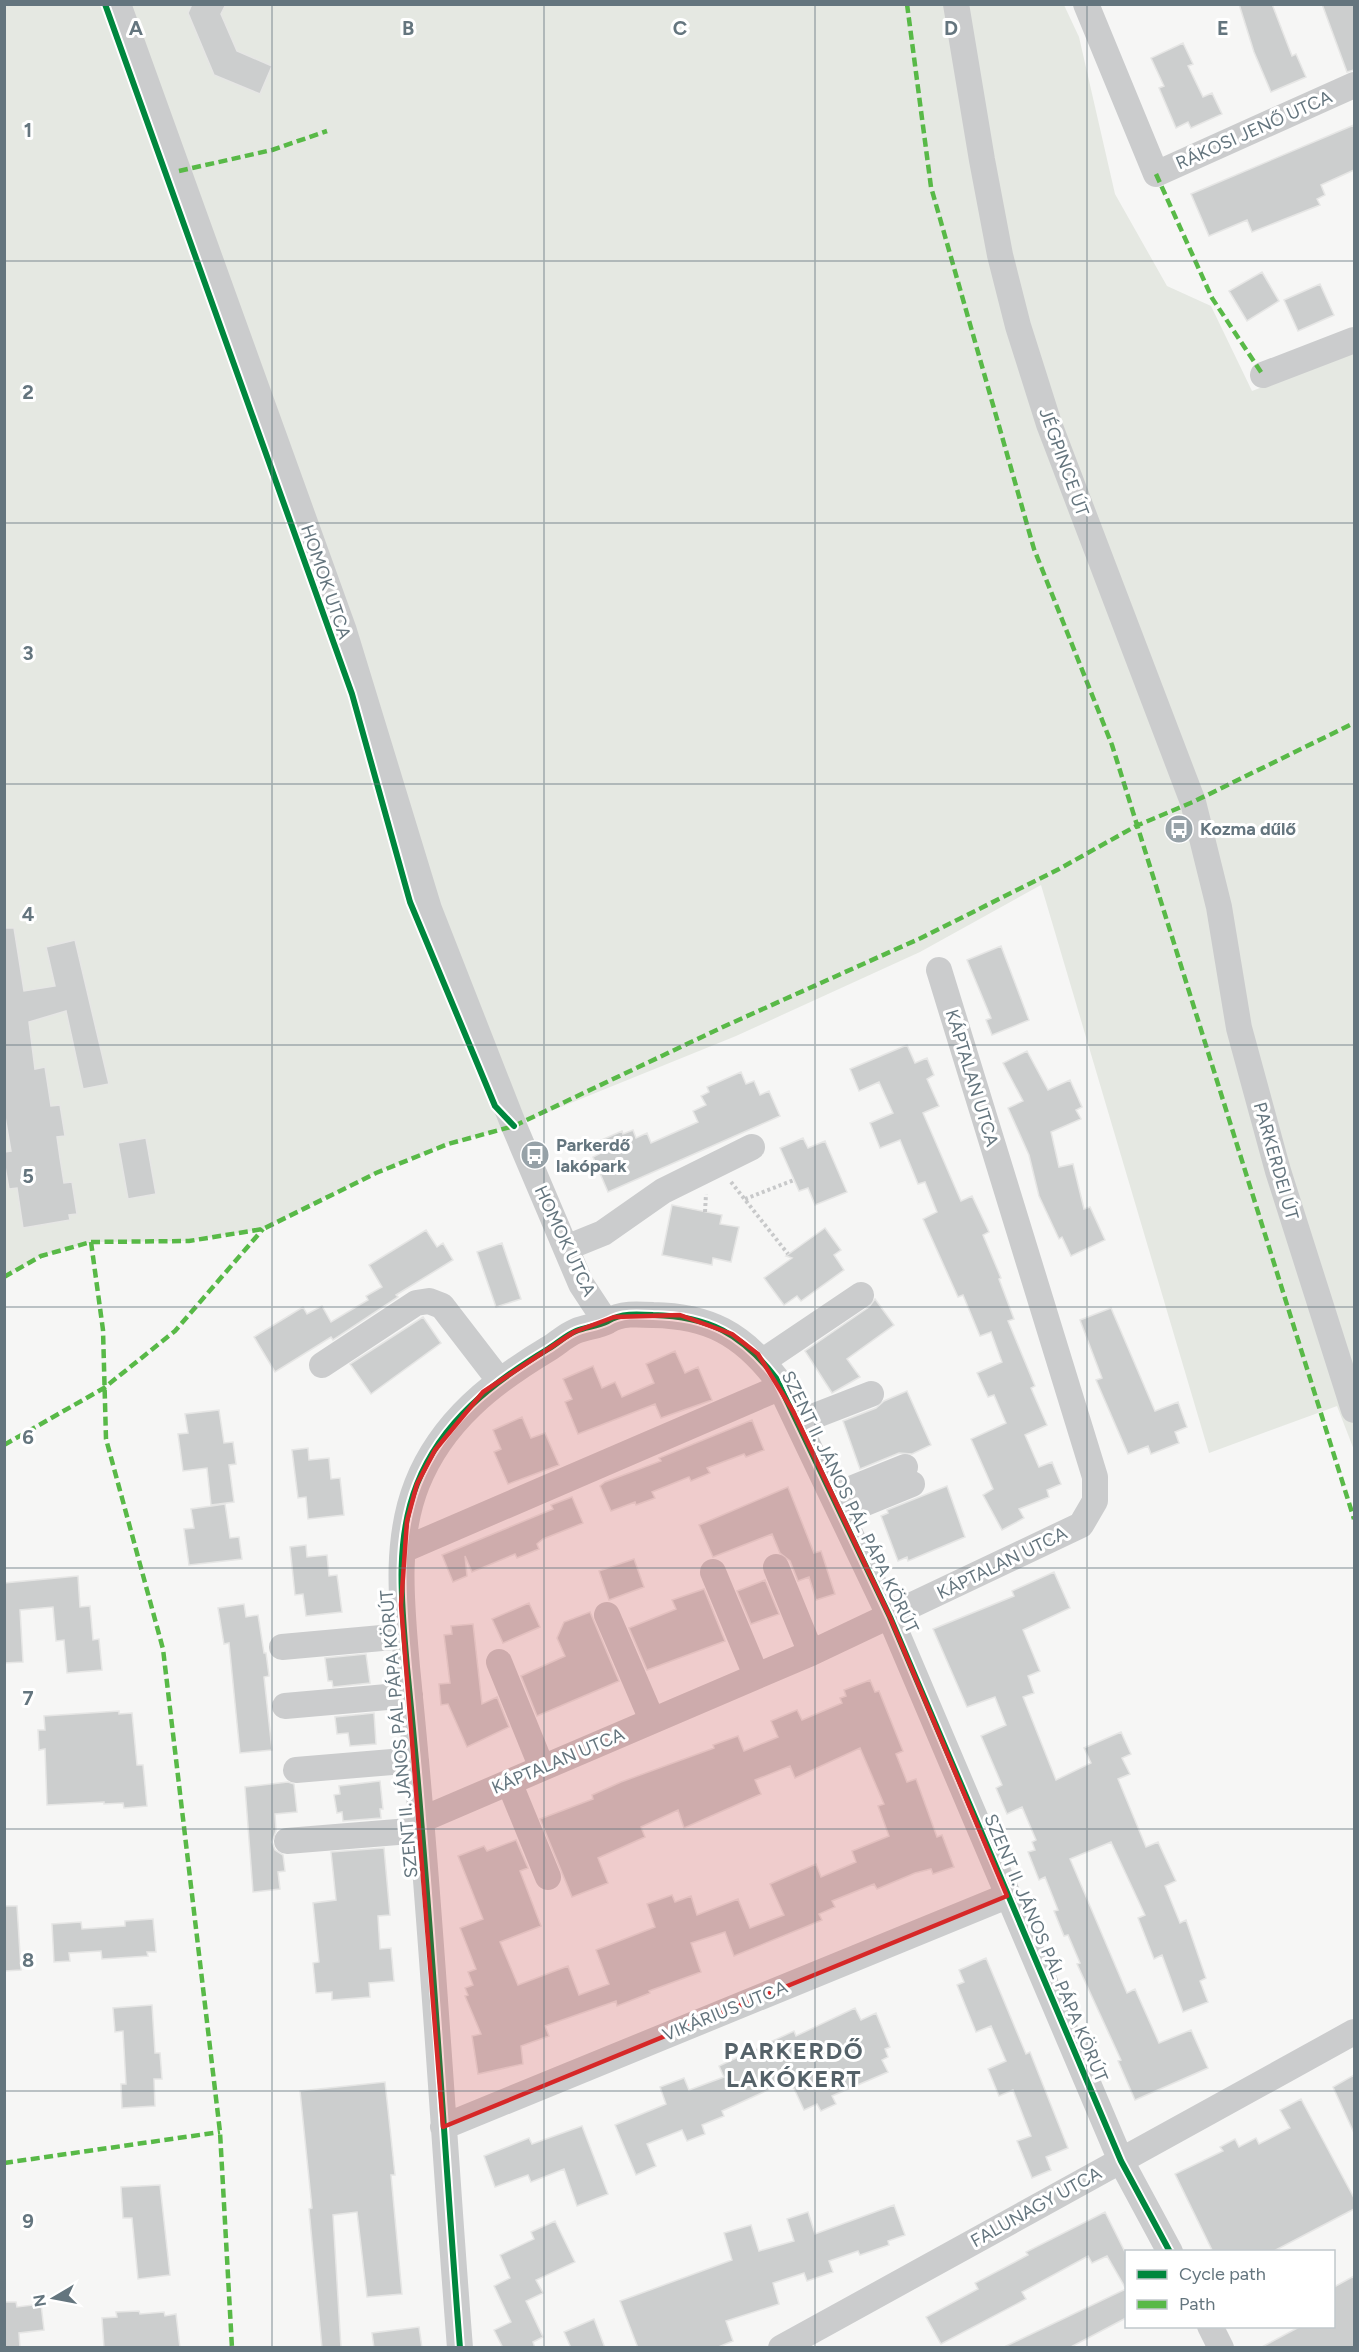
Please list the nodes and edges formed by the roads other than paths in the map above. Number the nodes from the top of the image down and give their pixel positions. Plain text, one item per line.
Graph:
1 (118, 4) edge
2 (956, 4) edge
3 (1086, 4) edge
4 (1354, 85) edge
5 (1354, 340) edge
6 (1263, 375) dead end
7 (1219, 907) joint
8 (939, 970) dead end
9 (752, 1147) dead end
10 (566, 1248) junction
11 (861, 1295) dead end
12 (606, 1322) junction
13 (763, 1361) junction
14 (322, 1365) dead end
15 (499, 1380) junction
16 (781, 1387) junction
17 (871, 1394) dead end
18 (1354, 1410) edge
19 (799, 1422) junction
20 (909, 1475) dead end
21 (837, 1505) junction
22 (403, 1550) junction
23 (776, 1567) dead end
24 (713, 1572) dead end
25 (607, 1615) dead end
26 (890, 1617) junction
27 (404, 1636) junction
28 (282, 1647) dead end
29 (811, 1653) junction
30 (499, 1662) dead end
31 (756, 1675) junction
32 (410, 1695) junction
33 (285, 1706) dead end
34 (652, 1720) junction
35 (416, 1760) junction
36 (542, 1768) junction
37 (296, 1770) dead end
38 (509, 1782) junction
39 (421, 1825) junction
40 (286, 1841) dead end
41 (548, 1877) dead end
42 (1008, 1896) junction
43 (1354, 2032) edge
44 (443, 2127) junction
45 (1121, 2161) junction
46 (1169, 2250) edge
47 (1211, 2328) edge
48 (459, 2348) edge
49 (781, 2348) edge
50 (1221, 2348) edge

1 - 10 street, HOMOK UTCA
2 - 7 street, JÉGPINCE ÚT
3 - 4 street, RÁKOSI JENŐ UTCA
5 - 6 street
7 - 18 street, PARKERDEI ÚT
8 - 26 street, KÁPTALAN UTCA
9 - 10 street
10 - 12 street, HOMOK UTCA
11 - 13 street
12 - 13 street, SZENT II. JÁNOS PÁL PÁPA KÖRÚT
12 - 15 street, SZENT II. JÁNOS PÁL PÁPA KÖRÚT
13 - 16 street, SZENT II. JÁNOS PÁL PÁPA KÖRÚT
14 - 15 street
15 - 22 street, SZENT II. JÁNOS PÁL PÁPA KÖRÚT
16 - 19 street, SZENT II. JÁNOS PÁL PÁPA KÖRÚT
16 - 22 street, SZENT II. JÁNOS PÁL PÁPA KÖRÚT
17 - 19 street
19 - 21 street, SZENT II. JÁNOS PÁL PÁPA KÖRÚT
20 - 21 street
21 - 26 street, SZENT II. JÁNOS PÁL PÁPA KÖRÚT
22 - 27 street, SZENT II. JÁNOS PÁL PÁPA KÖRÚT
23 - 29 street
24 - 31 street
25 - 34 street
26 - 29 street, KÁPTALAN UTCA
26 - 42 street, SZENT II. JÁNOS PÁL PÁPA KÖRÚT
27 - 28 street
27 - 32 street, SZENT II. JÁNOS PÁL PÁPA KÖRÚT
29 - 31 street, KÁPTALAN UTCA
30 - 36 street
31 - 34 street, KÁPTALAN UTCA
32 - 33 street
32 - 35 street, SZENT II. JÁNOS PÁL PÁPA KÖRÚT
34 - 36 street, KÁPTALAN UTCA
35 - 37 street
35 - 39 street, SZENT II. JÁNOS PÁL PÁPA KÖRÚT
36 - 38 street, KÁPTALAN UTCA
38 - 39 street, KÁPTALAN UTCA
38 - 41 street
39 - 40 street, KÁPTALAN UTCA
39 - 44 street, SZENT II. JÁNOS PÁL PÁPA KÖRÚT
42 - 44 street, VIKÁRIUS UTCA
42 - 45 street, SZENT II. JÁNOS PÁL PÁPA KÖRÚT
43 - 45 street, FALUNAGY UTCA
44 - 48 street, SZENT II. JÁNOS PÁL PÁPA KÖRÚT
45 - 46 street, SZENT II. JÁNOS PÁL PÁPA KÖRÚT
45 - 49 street, FALUNAGY UTCA
47 - 50 street

